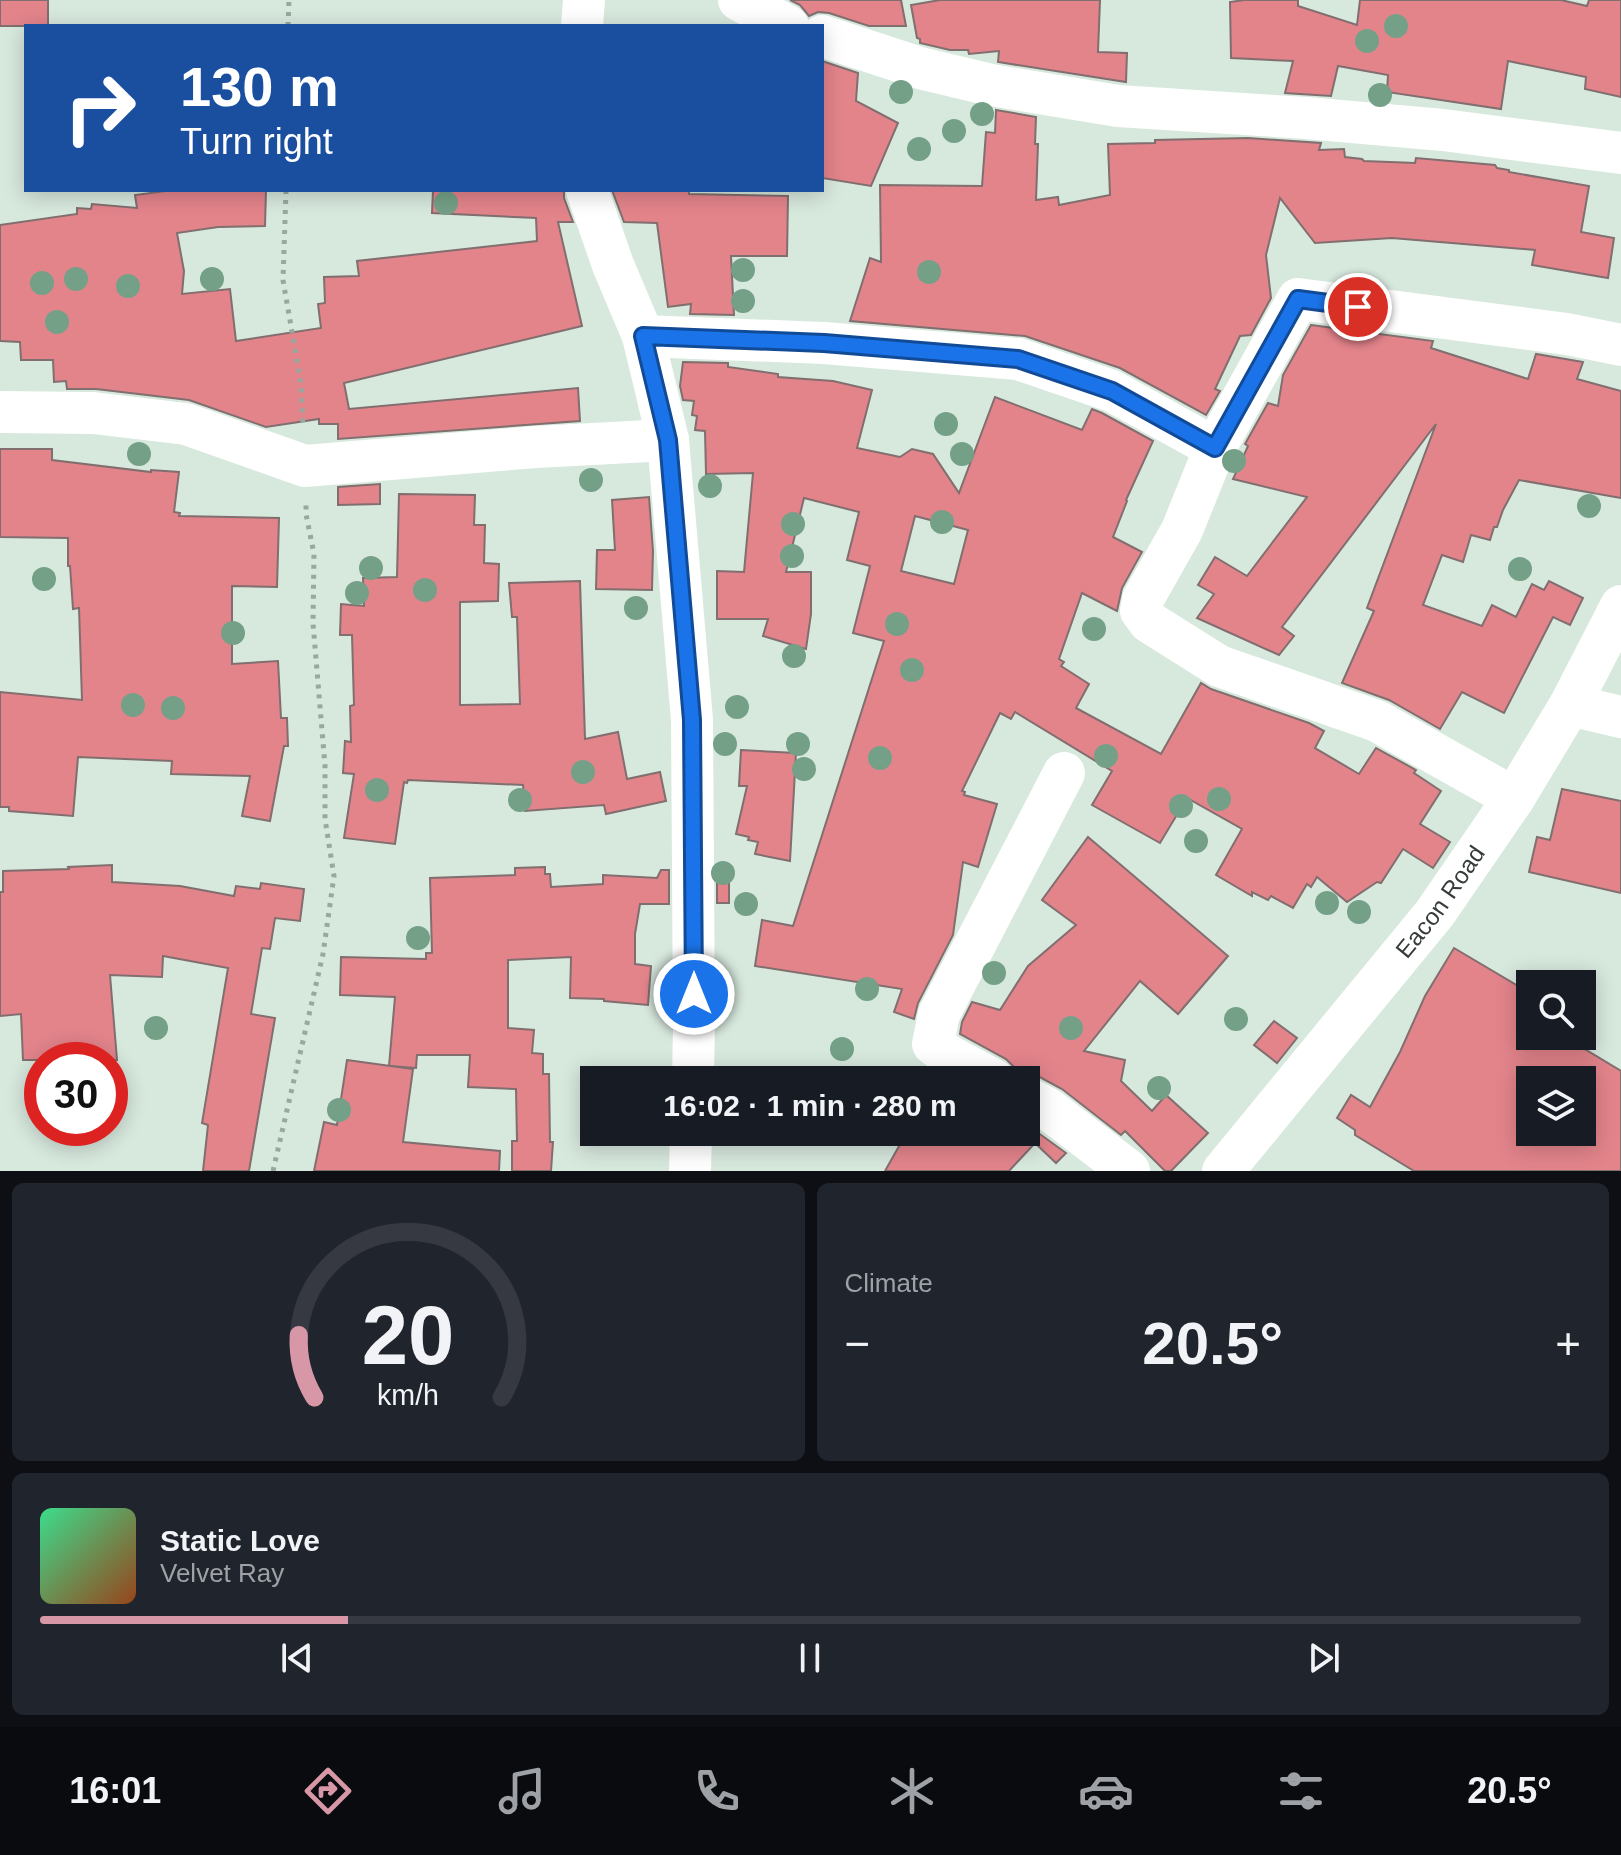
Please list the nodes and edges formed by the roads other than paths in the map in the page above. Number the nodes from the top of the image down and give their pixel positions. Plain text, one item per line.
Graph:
1 (584, 0) edge
2 (739, 0) edge
3 (582, 24) edge
4 (784, 24) edge
5 (824, 37) edge
6 (1621, 153) edge
7 (588, 192) edge
8 (643, 336) junction
9 (1621, 345) edge
10 (0, 412) edge
11 (668, 440) junction
12 (1215, 448) junction
13 (1621, 606) edge
14 (1570, 705) junction
15 (1621, 717) edge
16 (1064, 773) dead end
17 (1514, 798) junction
18 (693, 1066) edge
19 (968, 1066) edge
20 (1040, 1104) edge
21 (691, 1146) edge
22 (690, 1171) edge
23 (1129, 1171) edge
24 (1223, 1171) edge

1 - 3 street
2 - 4 street
5 - 6 street
7 - 8 street
8 - 11 street
8 - 12 street
9 - 12 street
10 - 11 street
11 - 18 street
12 - 17 street
13 - 14 street, Eacon Road
14 - 15 street
14 - 17 street, Eacon Road
16 - 19 street
17 - 24 street, Eacon Road
20 - 23 street
21 - 22 street

